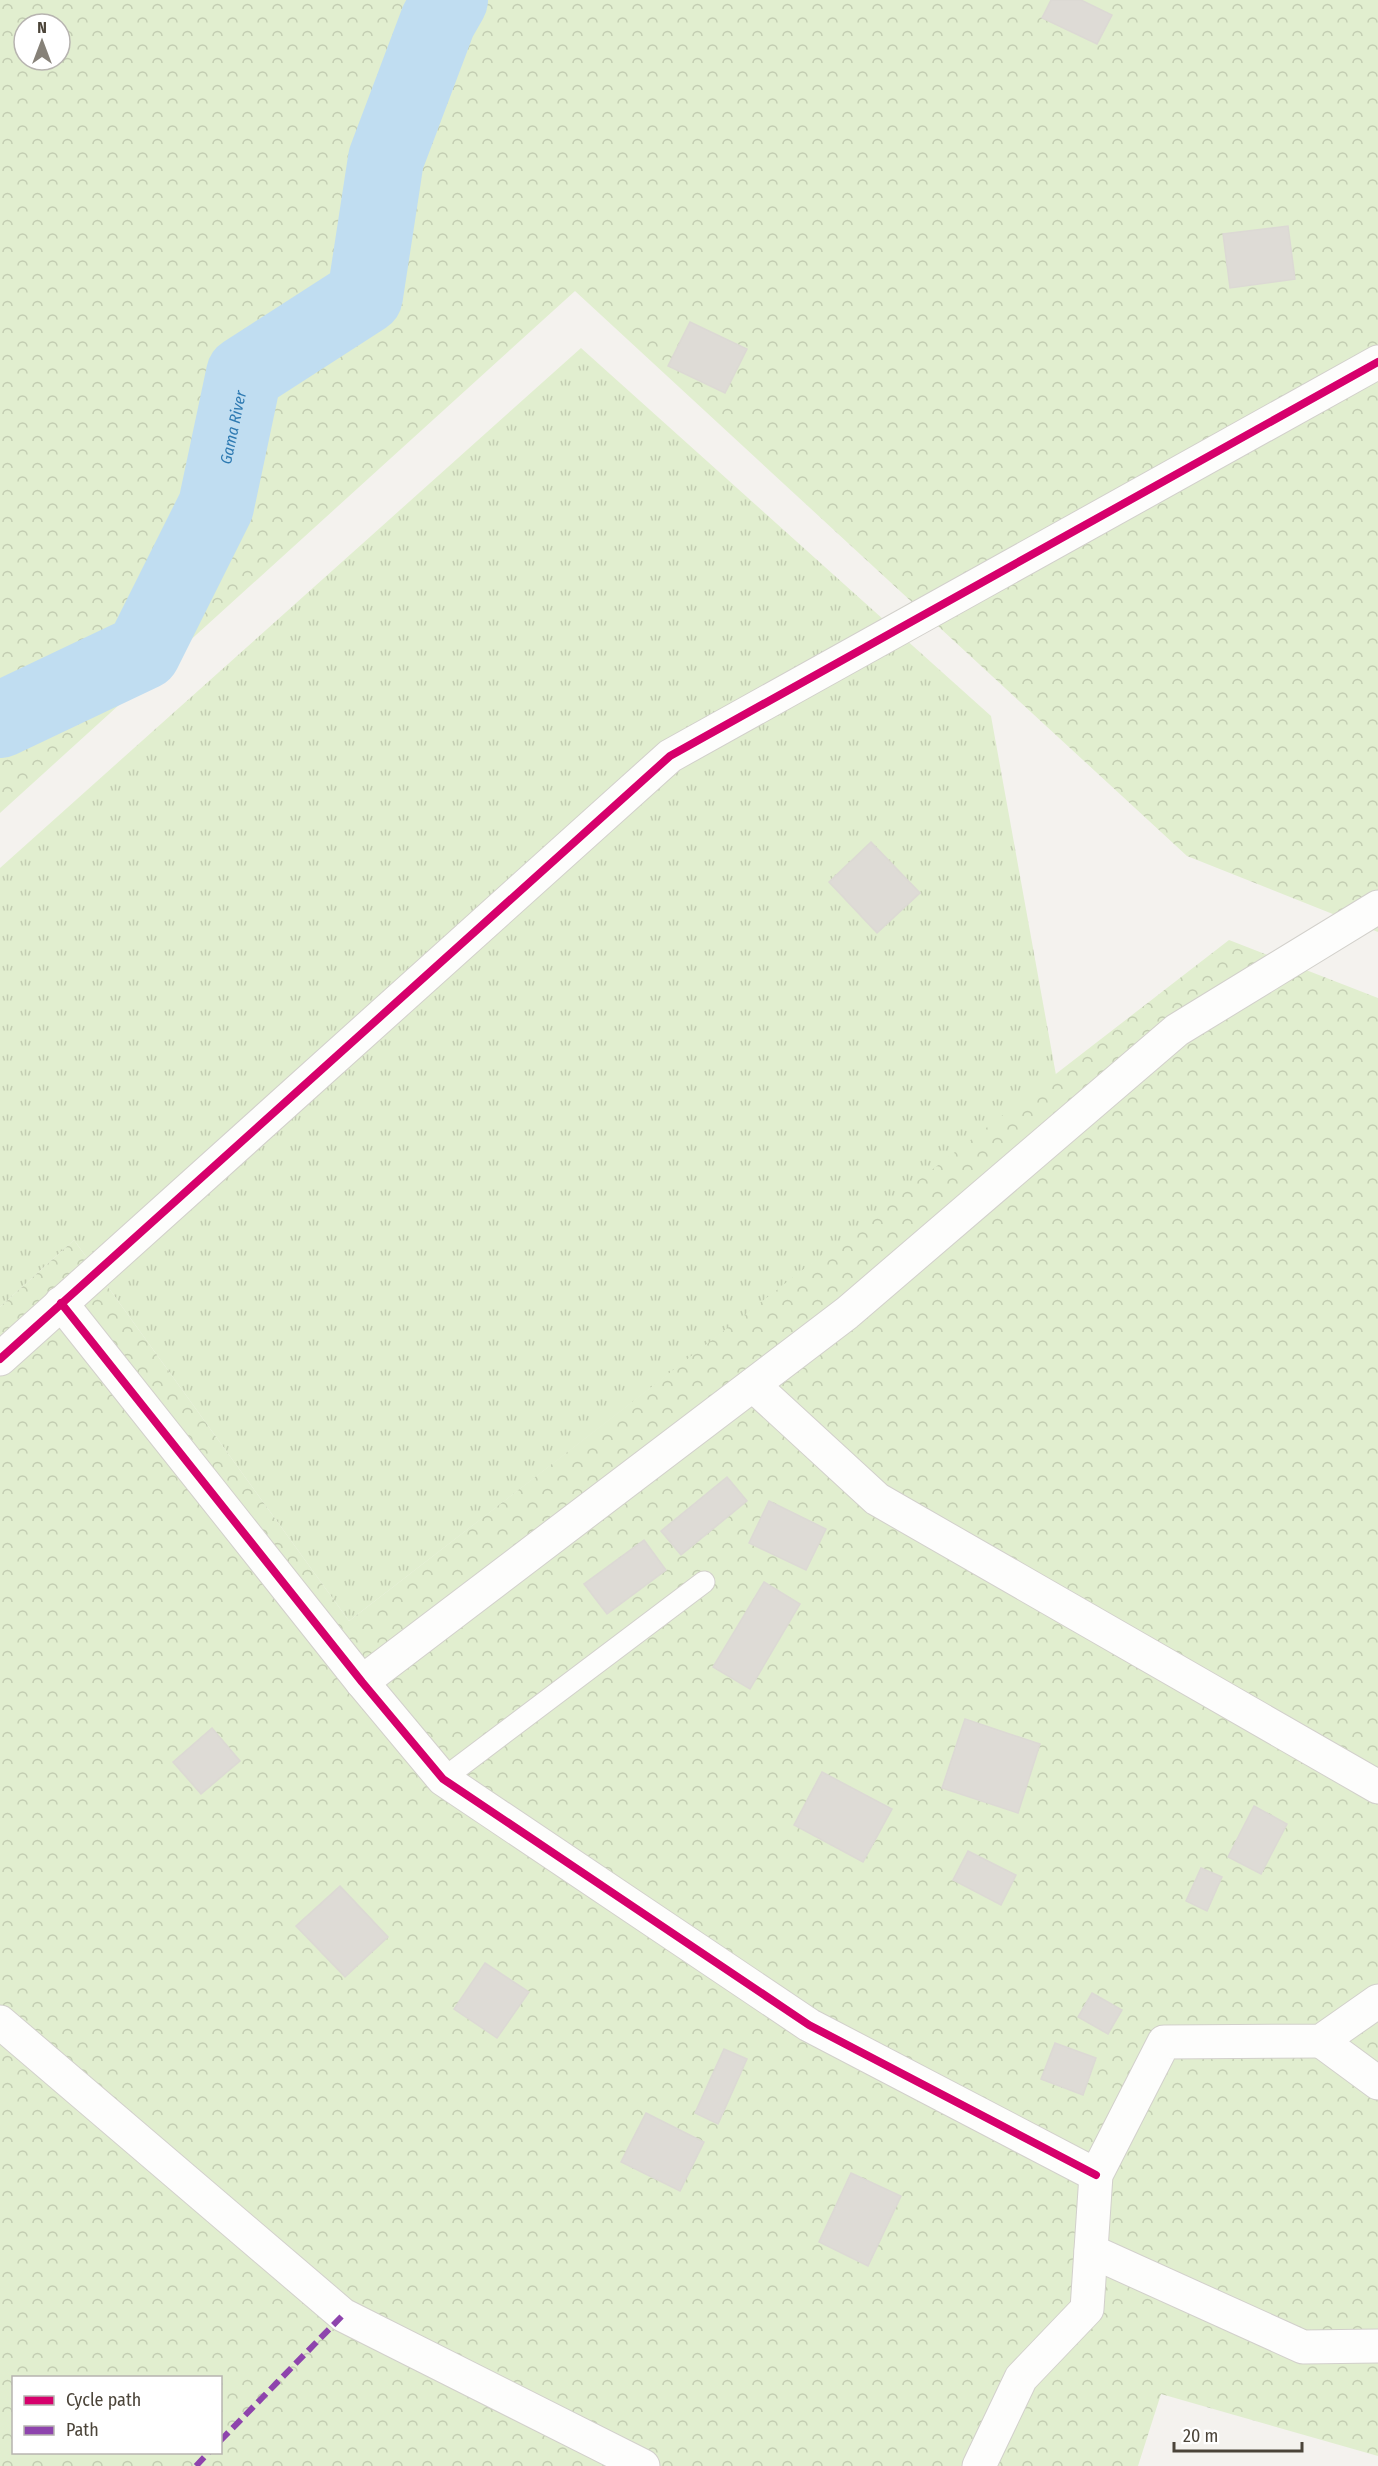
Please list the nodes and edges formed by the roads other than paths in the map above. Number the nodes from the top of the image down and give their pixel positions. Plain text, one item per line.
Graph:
1 (1378, 362) edge
2 (1378, 907) edge
3 (61, 1303) junction
4 (0, 1359) edge
5 (753, 1385) junction
6 (704, 1582) dead end
7 (362, 1682) junction
8 (443, 1779) junction
9 (1378, 1787) edge
10 (1378, 2001) edge
11 (0, 2022) edge
12 (1321, 2041) junction
13 (1378, 2083) edge
14 (1096, 2175) junction
15 (1091, 2251) junction
16 (1378, 2346) edge
17 (643, 2466) edge
18 (979, 2466) edge

1 - 3 street
2 - 5 street
3 - 4 street
3 - 7 street
5 - 7 street
5 - 9 street
6 - 8 lane
7 - 8 street
8 - 14 street
10 - 12 street
11 - 17 street
12 - 13 street
12 - 14 street
14 - 15 street
15 - 16 street
15 - 18 street

